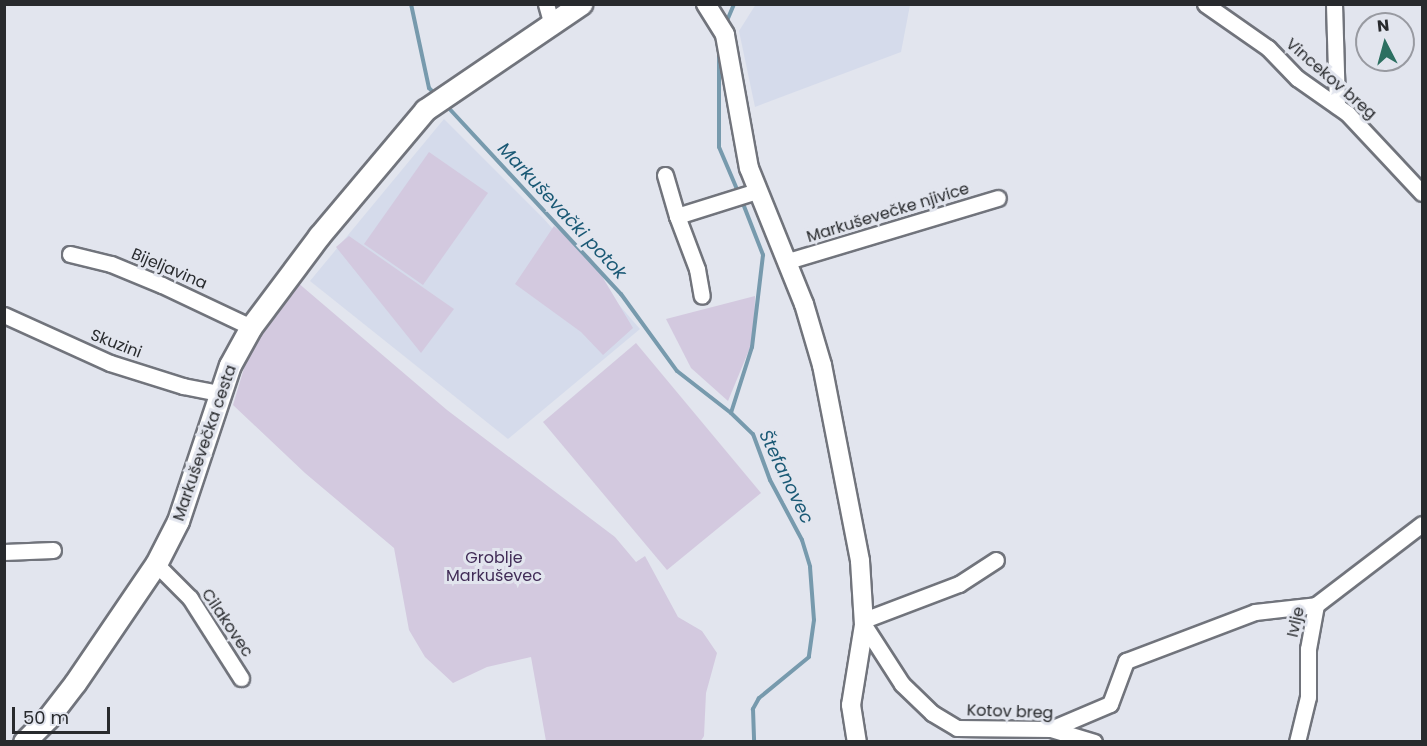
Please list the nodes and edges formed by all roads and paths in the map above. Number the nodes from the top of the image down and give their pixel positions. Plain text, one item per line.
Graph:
1 (581, 4) edge
2 (1205, 4) edge
3 (1334, 4) edge
4 (549, 15) edge
5 (716, 19) edge
6 (1337, 106) junction
7 (664, 175) dead end
8 (1422, 193) edge
9 (746, 194) junction
10 (998, 198) dead end
11 (677, 216) junction
12 (70, 254) dead end
13 (788, 261) junction
14 (702, 296) dead end
15 (4, 315) edge
16 (251, 327) junction
17 (219, 393) junction
18 (1422, 524) edge
19 (52, 550) dead end
20 (4, 552) edge
21 (996, 560) dead end
22 (156, 564) junction
23 (1316, 605) junction
24 (864, 622) junction
25 (242, 678) dead end
26 (1051, 729) junction
27 (24, 741) edge
28 (857, 741) edge
29 (1094, 741) edge
30 (1297, 741) edge

1 - 4 main road, Markuševečka cesta
2 - 6 street, Vincekov breg
3 - 6 street
4 - 16 main road, Markuševečka cesta
5 - 9 street
6 - 8 street, Vincekov breg
7 - 11 street
9 - 11 street
9 - 13 street
10 - 13 street, Markuševečke njivice
11 - 14 street
12 - 16 street, Bijeljavina
13 - 24 street
15 - 17 street, Skuzini
16 - 17 main road, Markuševečka cesta
17 - 22 main road, Markuševečka cesta
18 - 23 street, Ivlje
19 - 20 street
21 - 24 street
22 - 25 street, Cilakovec
22 - 27 main road, Markuševečka cesta
23 - 26 street
23 - 30 street, Ivlje
24 - 26 street, Kotov breg
24 - 28 street
26 - 29 street, Kotov breg

